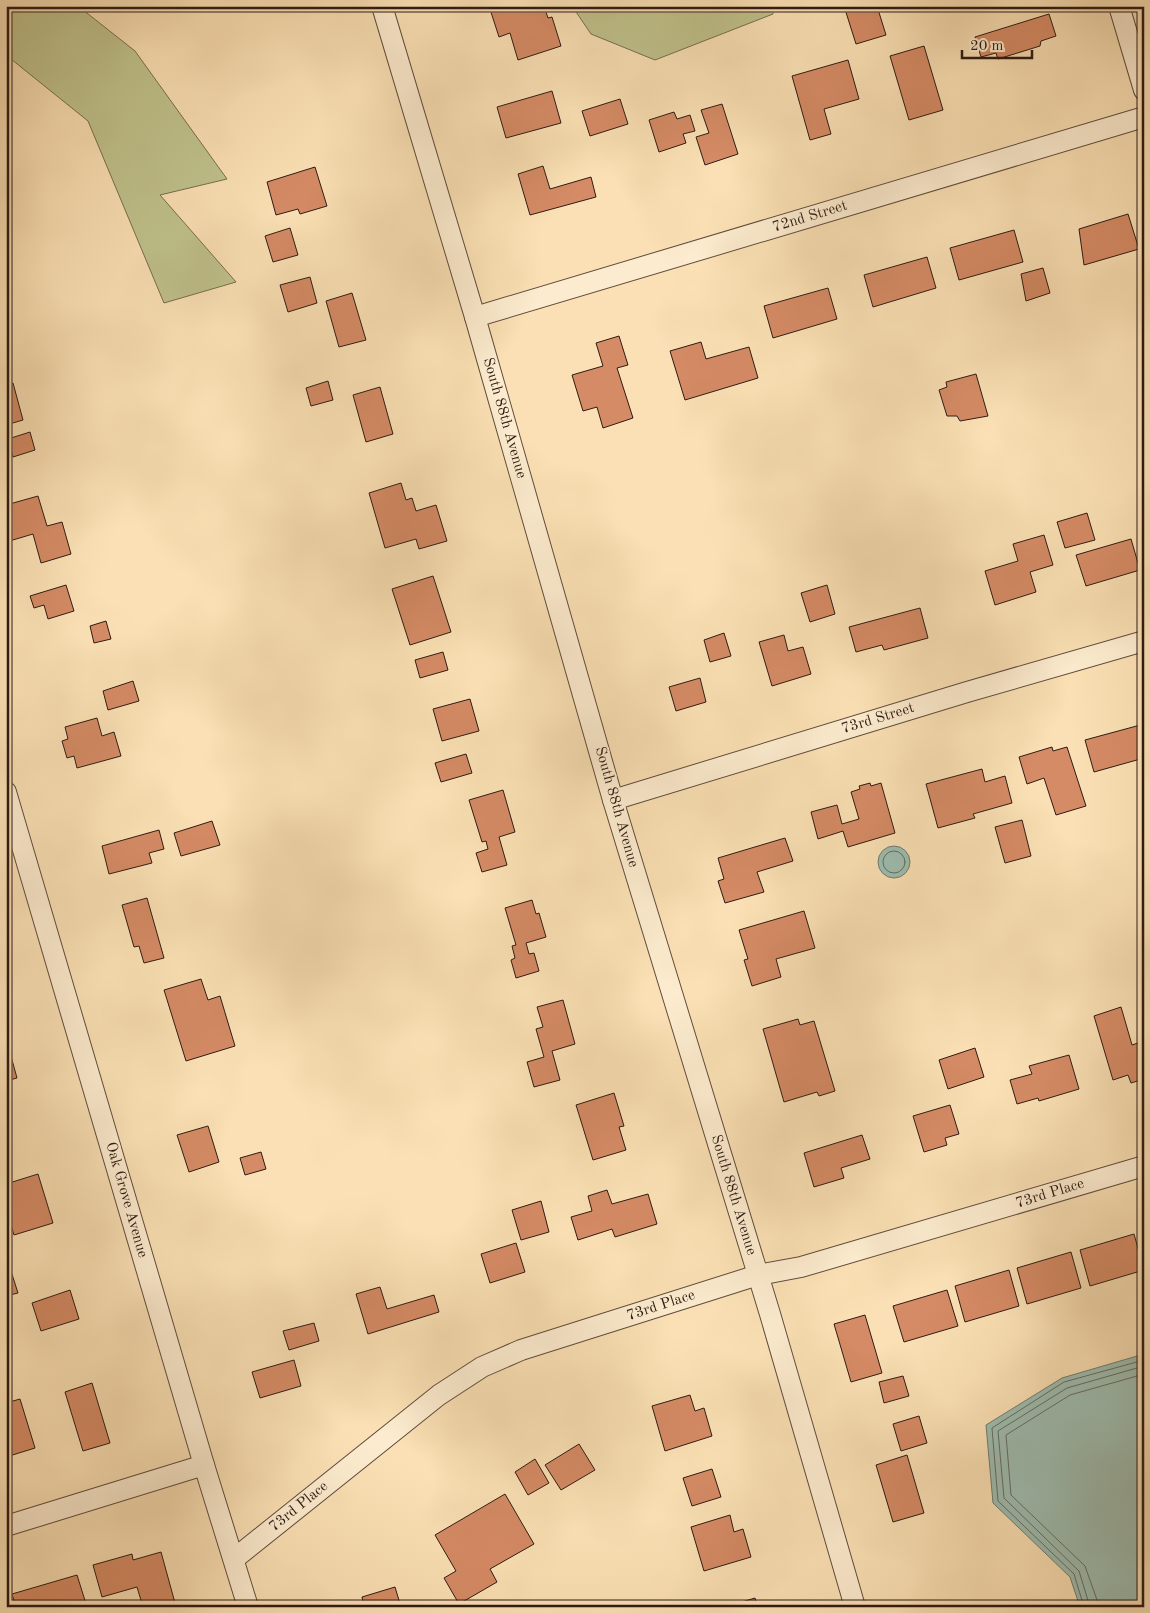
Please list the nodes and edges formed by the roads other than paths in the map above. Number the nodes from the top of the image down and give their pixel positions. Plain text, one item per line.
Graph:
1 (382, 6) edge
2 (1119, 6) edge
3 (1144, 90) edge
4 (1144, 117) edge
5 (475, 317) junction
6 (1144, 641) edge
7 (6, 792) edge
8 (613, 800) junction
9 (1144, 1166) edge
10 (758, 1275) junction
11 (204, 1465) junction
12 (6, 1526) edge
13 (234, 1558) junction
14 (248, 1607) edge
15 (855, 1607) edge

1 - 5 street, South 88th Avenue
2 - 3 street
4 - 5 street, 72nd Street
5 - 8 street, South 88th Avenue
6 - 8 street, 73rd Street
7 - 11 street, Oak Grove Avenue
8 - 10 street, South 88th Avenue
9 - 10 street, 73rd Place
10 - 13 street, 73rd Place
10 - 15 street, South 88th Avenue
11 - 12 street
11 - 13 street, Oak Grove Avenue
13 - 14 street, Oak Grove Avenue

